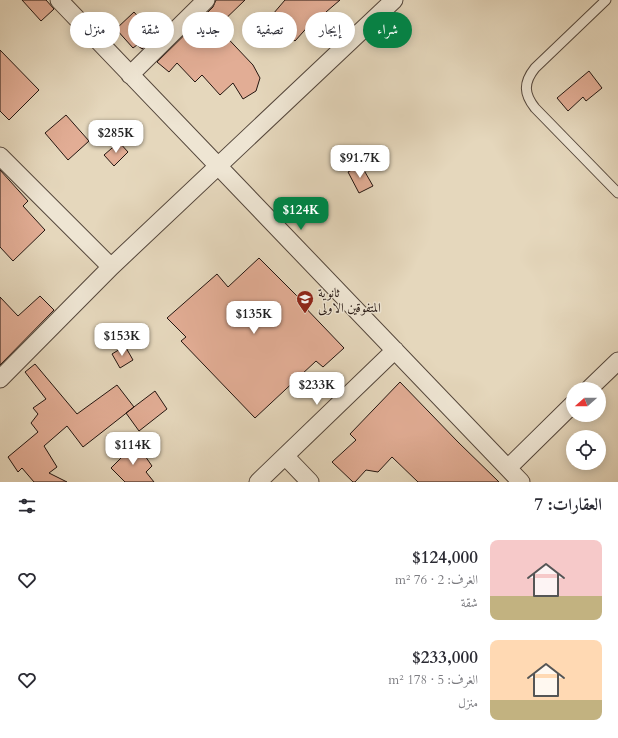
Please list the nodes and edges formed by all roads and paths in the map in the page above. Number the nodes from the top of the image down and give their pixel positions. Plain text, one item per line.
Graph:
1 (59, 0) edge
2 (206, 0) edge
3 (394, 0) edge
4 (606, 0) edge
5 (130, 75) junction
6 (0, 156) edge
7 (219, 166) junction
8 (618, 193) edge
9 (112, 267) junction
10 (395, 350) junction
11 (618, 361) edge
12 (2, 374) edge
13 (596, 382) edge
14 (566, 411) edge
15 (285, 456) junction
16 (508, 468) junction
17 (258, 482) edge
18 (310, 482) edge
19 (521, 482) edge

1 - 5 street
2 - 5 street
3 - 7 street
4 - 8 lane
5 - 7 street
6 - 9 street
7 - 9 street
7 - 10 street
9 - 12 street
10 - 15 street
10 - 16 street
11 - 13 street
14 - 16 street
15 - 17 street
15 - 18 street
16 - 19 street

